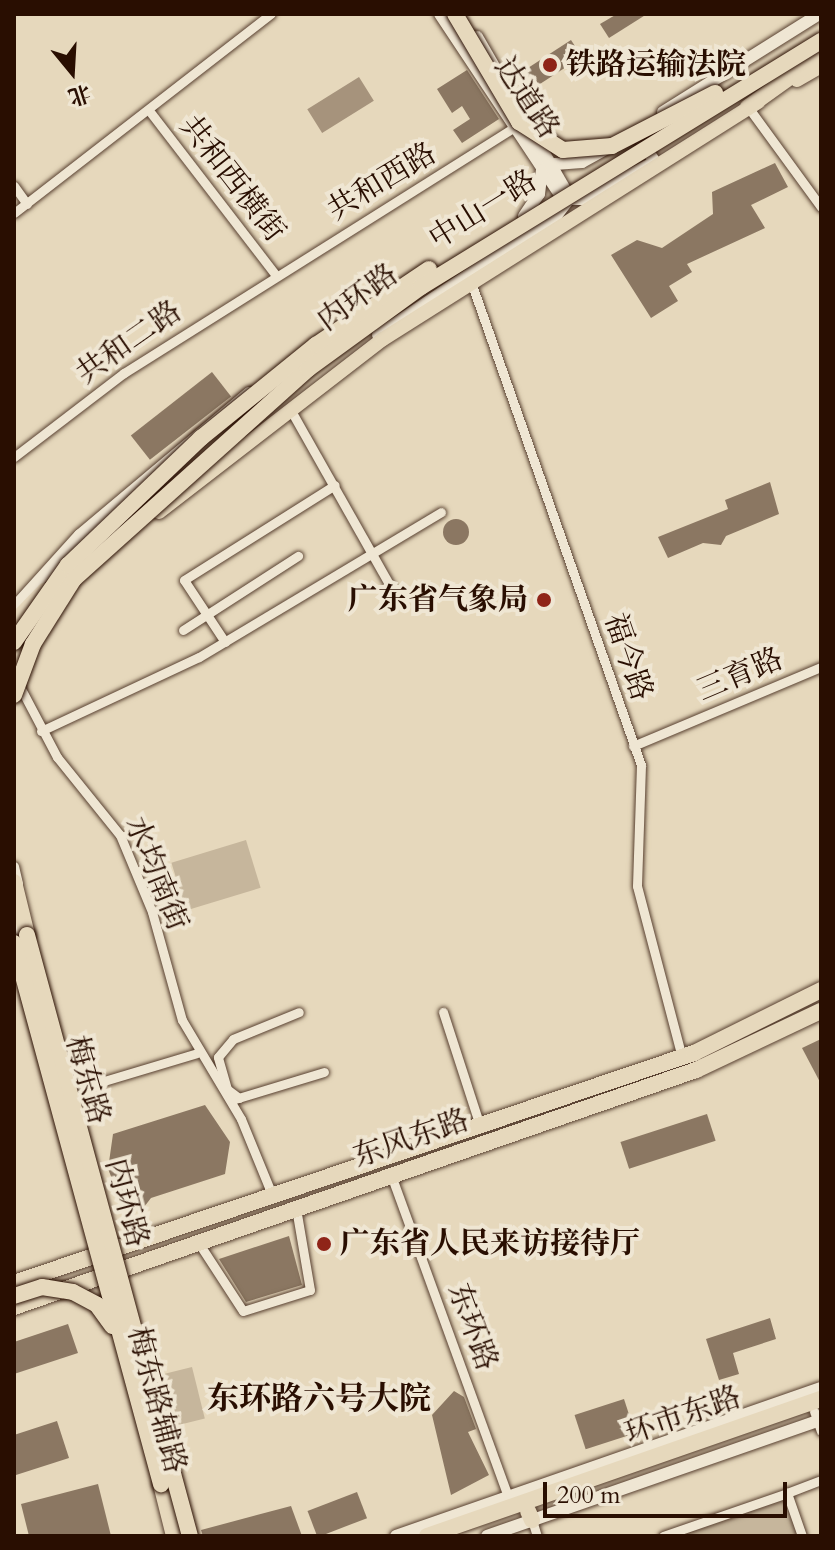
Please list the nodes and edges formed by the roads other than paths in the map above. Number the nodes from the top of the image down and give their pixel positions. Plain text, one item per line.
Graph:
1 (271, 14) edge
2 (440, 14) edge
3 (455, 14) edge
4 (462, 14) edge
5 (819, 14) edge
6 (821, 30) edge
7 (821, 41) edge
8 (821, 55) edge
9 (821, 66) edge
10 (715, 93) junction
11 (698, 99) junction
12 (748, 107) junction
13 (151, 113) junction
14 (644, 124) junction
15 (669, 127) junction
16 (513, 128) junction
17 (642, 143) junction
18 (655, 162) junction
19 (555, 164) junction
20 (542, 170) junction
21 (14, 186) edge
22 (561, 196) junction
23 (27, 204) junction
24 (821, 207) edge
25 (14, 213) edge
26 (524, 216) junction
27 (275, 274) junction
28 (471, 282) junction
29 (271, 385) junction
30 (310, 390) junction
31 (288, 406) junction
32 (14, 457) edge
33 (159, 476) junction
34 (335, 485) junction
35 (130, 506) junction
36 (441, 512) dead end
37 (94, 522) junction
38 (373, 554) junction
39 (298, 556) dead end
40 (74, 579) junction
41 (45, 590) junction
42 (396, 596) dead end
43 (15, 610) edge
44 (208, 615) junction
45 (41, 616) junction
46 (183, 630) dead end
47 (225, 642) junction
48 (14, 643) edge
49 (821, 667) edge
50 (14, 678) edge
51 (14, 695) edge
52 (41, 731) junction
53 (633, 746) junction
54 (14, 866) edge
55 (14, 882) edge
56 (14, 898) edge
57 (14, 918) edge
58 (18, 941) edge
59 (821, 990) edge
60 (42, 998) junction
61 (821, 1011) edge
62 (299, 1012) dead end
63 (443, 1012) dead end
64 (197, 1053) junction
65 (682, 1057) junction
66 (324, 1072) dead end
67 (74, 1090) junction
68 (234, 1100) junction
69 (480, 1126) junction
70 (391, 1175) junction
71 (93, 1188) junction
72 (273, 1197) junction
73 (296, 1208) junction
74 (198, 1242) junction
75 (122, 1248) junction
76 (97, 1257) junction
77 (106, 1273) junction
78 (14, 1283) edge
79 (14, 1296) edge
80 (14, 1307) edge
81 (821, 1388) edge
82 (819, 1415) edge
83 (821, 1480) edge
84 (161, 1484) junction
85 (787, 1493) junction
86 (508, 1496) junction
87 (190, 1513) joint
88 (532, 1522) edge
89 (167, 1536) edge
90 (178, 1536) edge
91 (193, 1536) edge
92 (396, 1536) edge
93 (427, 1536) edge
94 (456, 1536) edge
95 (487, 1536) edge
96 (663, 1536) edge
97 (802, 1536) edge

1 - 13 street
2 - 16 main road, 达道路
3 - 10 highway, bridge
4 - 19 main road, 达道路
5 - 11 main road
6 - 10 highway, 内环路
6 - 11 main road, 中山一路
7 - 40 highway, 内环路, bridge
8 - 12 highway
9 - 12 main road, 中山一路
10 - 33 highway, 内环路, bridge
11 - 14 main road
11 - 15 main road, 中山一路
12 - 18 main road, 中山一路
12 - 24 street
13 - 23 street
13 - 27 street, 共和西横街
14 - 15 main road
14 - 19 main road
15 - 17 main road, 中山一路
16 - 20 main road, 达道路
16 - 27 street, 共和西路
17 - 18 main road
17 - 22 main road, 中山一路
18 - 22 main road
18 - 28 main road, 中山一路
19 - 22 main road, 达道路
20 - 22 main road, 达道路
20 - 26 main road
21 - 23 street
22 - 26 main road, 中山一路
22 - 30 main road
23 - 25 street
26 - 29 main road, 中山一路
27 - 32 street, 共和二路
28 - 30 main road, 中山一路
28 - 53 street, 福今路
29 - 35 main road, 中山一路
29 - 37 main road
30 - 31 main road, 中山一路
31 - 34 street
31 - 45 main road, 中山一路
33 - 43 highway, bridge
33 - 48 highway, 内环路, bridge
34 - 38 street
34 - 44 street
35 - 37 main road
35 - 41 main road, 中山一路
36 - 38 street
37 - 43 main road
38 - 42 street
38 - 47 street
39 - 44 street
40 - 48 highway, bridge
40 - 51 highway, 内环路, bridge
41 - 43 main road, 中山一路
41 - 48 main road
44 - 46 street
44 - 47 street
45 - 48 main road, 中山一路
45 - 50 main road
47 - 52 street
49 - 53 street, 三育路
50 - 52 street, 水均南街
52 - 64 street, 水均南街
53 - 65 street, 福今路
54 - 60 street
55 - 58 highway, 内环路
56 - 58 highway
57 - 60 main road, 梅东路
58 - 71 highway, 内环路, bridge
58 - 76 main road, 梅东路
58 - 84 highway, 内环路, bridge
59 - 65 highway, 东风东路
60 - 67 street
60 - 75 main road, 梅东路
61 - 70 highway, 东风东路
62 - 68 street
63 - 69 street
64 - 67 street
64 - 68 street, 水均南街
65 - 69 highway, 东风东路
66 - 68 street
67 - 75 street
68 - 72 street
69 - 72 highway, 东风东路
70 - 73 highway, 东风东路
70 - 86 street, 东环路
71 - 87 highway, bridge
71 - 91 highway, 内环路, bridge
72 - 75 highway, 东风东路
73 - 74 highway, 东风东路
73 - 74 street
74 - 77 highway, 东风东路
75 - 76 highway, 东风东路
76 - 78 highway, 东风东路
77 - 80 highway, 东风东路
77 - 89 street, 梅东路辅路
77 - 90 main road
79 - 84 highway, bridge
81 - 86 main road
82 - 88 highway, 环市东路
82 - 93 highway, 环市东路
83 - 85 street
84 - 90 highway, 内环路
85 - 96 street
85 - 97 street
86 - 92 main road
87 - 91 street, 梅东路辅路
88 - 94 highway, 环市东路
88 - 95 main road

